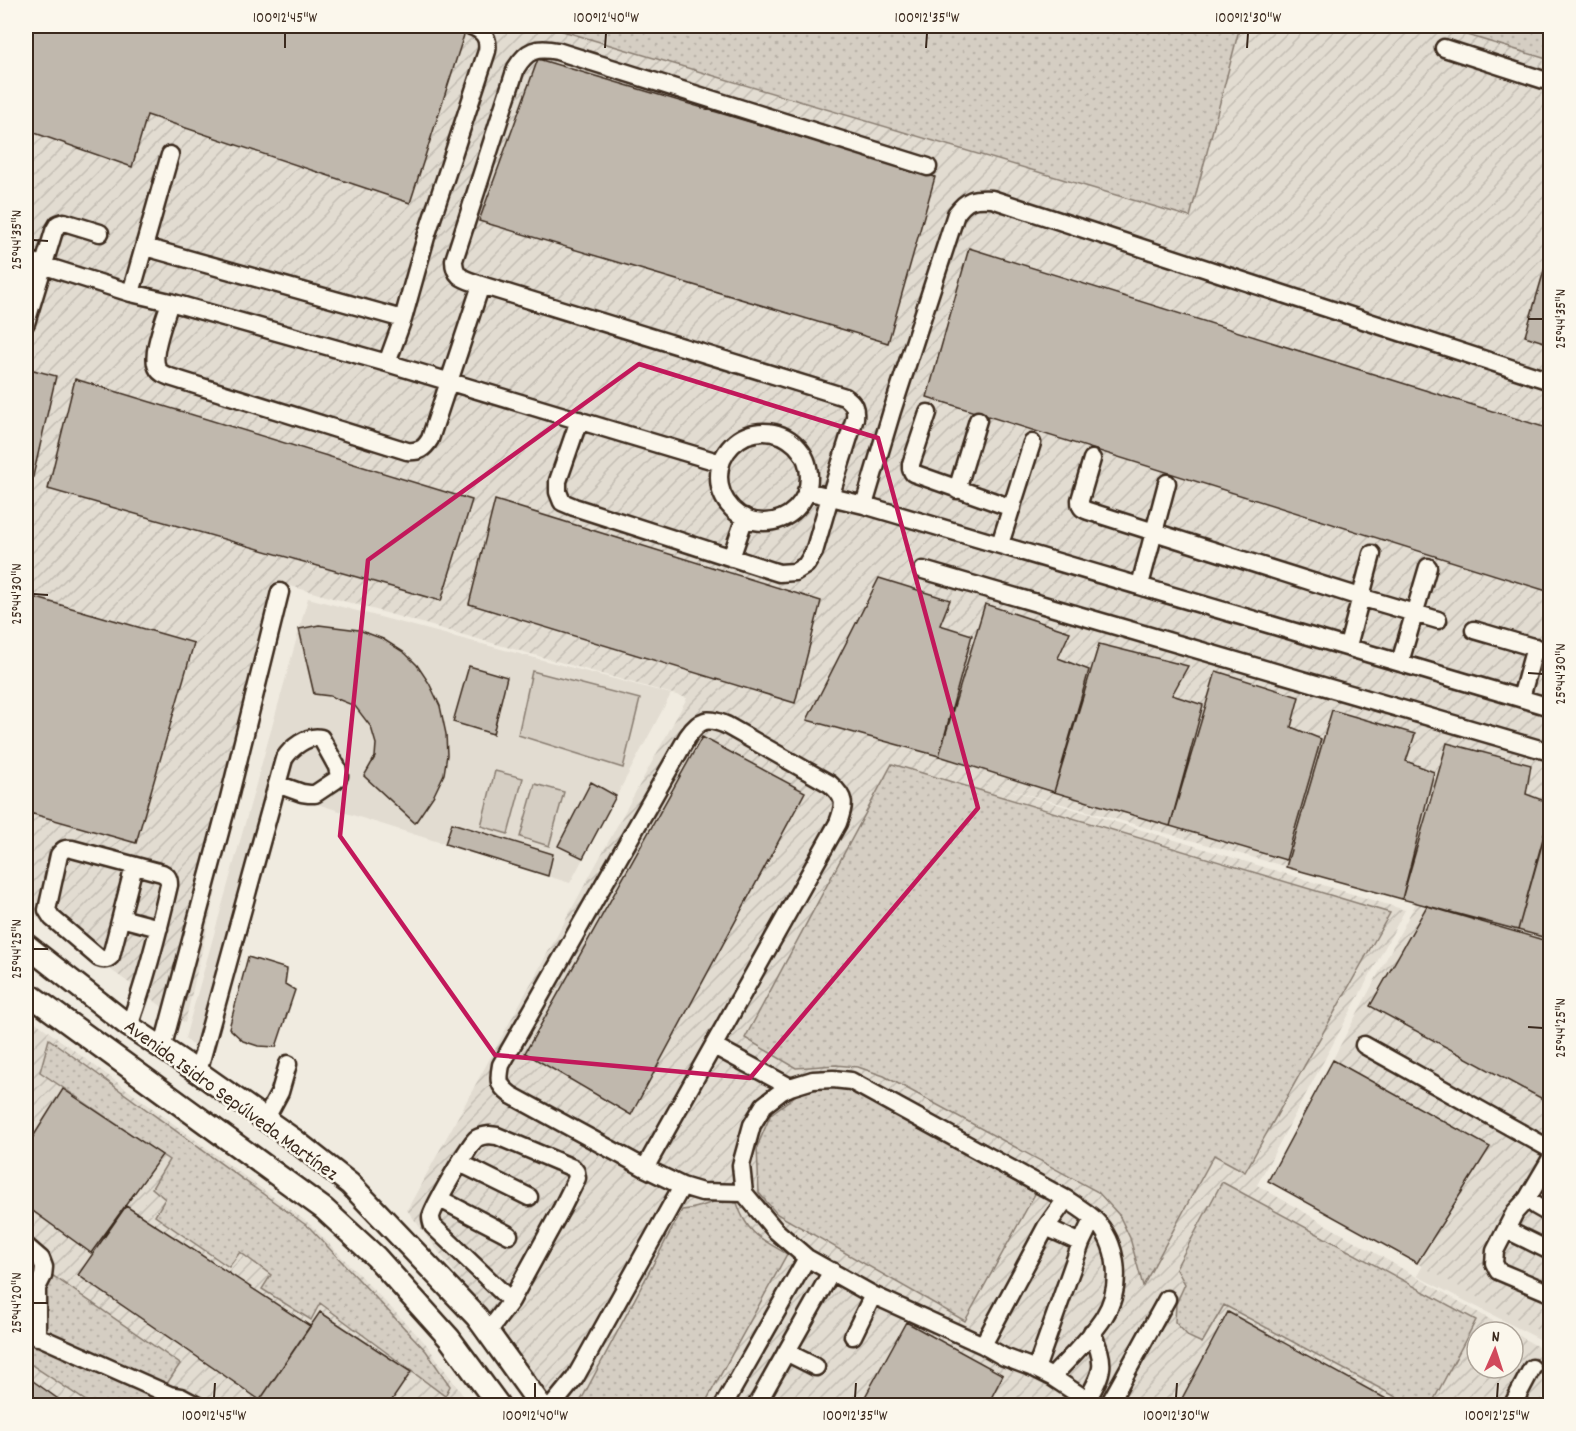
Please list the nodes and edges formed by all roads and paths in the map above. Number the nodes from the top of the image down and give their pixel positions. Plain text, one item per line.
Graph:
1 (471, 26) edge
2 (1444, 48) dead end
3 (1551, 82) edge
4 (170, 155) dead end
5 (928, 167) dead end
6 (100, 233) dead end
7 (145, 247) junction
8 (26, 260) edge
9 (44, 265) junction
10 (482, 285) junction
11 (131, 293) junction
12 (170, 302) junction
13 (404, 318) junction
14 (26, 323) edge
15 (387, 363) junction
16 (1551, 381) edge
17 (450, 382) junction
18 (928, 413) dead end
19 (579, 420) junction
20 (978, 420) dead end
21 (1032, 443) dead end
22 (1092, 459) dead end
23 (721, 463) junction
24 (1167, 483) dead end
25 (957, 489) junction
26 (806, 490) junction
27 (830, 497) junction
28 (864, 505) junction
29 (1012, 508) junction
30 (745, 517) junction
31 (1154, 532) junction
32 (1000, 544) junction
33 (1372, 554) dead end
34 (731, 558) junction
35 (1428, 567) dead end
36 (923, 570) dead end
37 (1140, 585) junction
38 (280, 592) dead end
39 (1360, 597) junction
40 (1414, 613) junction
41 (1438, 620) dead end
42 (1474, 630) dead end
43 (1348, 646) junction
44 (1543, 649) edge
45 (1400, 662) junction
46 (1521, 698) junction
47 (1551, 707) edge
48 (1551, 752) edge
49 (277, 784) dead end
50 (134, 866) junction
51 (121, 918) junction
52 (159, 928) junction
53 (26, 945) edge
54 (30, 995) edge
55 (107, 1008) junction
56 (129, 1026) junction
57 (1364, 1045) dead end
58 (714, 1046) junction
59 (162, 1049) junction
60 (288, 1064) dead end
61 (198, 1072) junction
62 (790, 1087) junction
63 (265, 1120) junction
64 (1551, 1149) edge
65 (1551, 1160) edge
66 (460, 1163) junction
67 (645, 1168) junction
68 (682, 1186) junction
69 (744, 1193) junction
70 (529, 1197) dead end
71 (440, 1199) junction
72 (1066, 1199) junction
73 (1527, 1199) junction
74 (1551, 1214) edge
75 (1093, 1218) junction
76 (1046, 1227) junction
77 (1507, 1230) junction
78 (509, 1235) dead end
79 (1082, 1243) junction
80 (26, 1246) edge
81 (1551, 1251) edge
82 (807, 1258) junction
83 (832, 1271) junction
84 (1551, 1293) edge
85 (873, 1295) junction
86 (1167, 1299) dead end
87 (511, 1301) junction
88 (488, 1332) junction
89 (1092, 1332) junction
90 (31, 1334) edge
91 (853, 1336) dead end
92 (983, 1345) junction
93 (786, 1352) junction
94 (816, 1366) dead end
95 (1532, 1368) dead end
96 (1036, 1369) junction
97 (1052, 1377) junction
98 (1086, 1403) edge
99 (198, 1406) edge
100 (500, 1406) edge
101 (541, 1406) edge
102 (552, 1406) edge
103 (723, 1406) edge
104 (756, 1406) edge
105 (1108, 1406) edge
106 (1512, 1406) edge

1 - 13 lane
2 - 3 lane
4 - 7 lane
5 - 10 lane
6 - 9 lane
7 - 11 lane
7 - 13 lane
8 - 9 lane
9 - 11 lane
9 - 14 lane
10 - 17 lane
10 - 27 lane
11 - 12 lane
12 - 15 lane
12 - 17 lane
13 - 15 lane
15 - 17 lane
16 - 28 lane
17 - 19 lane
18 - 25 lane
19 - 23 lane
19 - 34 lane
20 - 25 lane
21 - 29 lane
22 - 31 lane
23 - 26 lane
23 - 30 lane
24 - 31 lane
25 - 29 lane
26 - 27 lane
26 - 30 lane
27 - 28 lane
27 - 34 lane
28 - 32 lane
29 - 32 lane
30 - 34 lane
31 - 37 lane
31 - 39 lane
32 - 37 lane
33 - 39 lane
35 - 40 lane
36 - 48 lane
37 - 43 lane
38 - 59 lane
39 - 40 lane
39 - 43 lane
40 - 41 lane
40 - 45 lane
42 - 44 lane
43 - 45 lane
44 - 46 lane
45 - 46 lane
46 - 47 lane
49 - 61 lane
50 - 51 lane
50 - 51 lane
50 - 52 lane
51 - 52 lane
52 - 56 lane
53 - 55 main road, Avenida Isidro Sepúlveda Martínez
54 - 55 main road
54 - 100 main road, Avenida Isidro Sepúlveda Martínez
55 - 56 main road, Avenida Isidro Sepúlveda Martínez
56 - 59 main road, Avenida Isidro Sepúlveda Martínez
57 - 64 lane
58 - 62 lane
58 - 67 lane
58 - 67 lane
59 - 61 main road, Avenida Isidro Sepúlveda Martínez
60 - 63 lane
61 - 63 main road, Avenida Isidro Sepúlveda Martínez
62 - 69 lane
62 - 72 lane
63 - 88 main road, Avenida Isidro Sepúlveda Martínez
65 - 73 lane
66 - 70 lane
66 - 71 lane
66 - 87 lane
67 - 68 lane
68 - 69 lane
68 - 102 lane
69 - 82 lane
71 - 78 lane
71 - 87 lane
72 - 75 lane
72 - 76 lane
73 - 74 lane
73 - 77 lane
75 - 79 lane
75 - 89 lane
76 - 79 lane
76 - 92 lane
77 - 81 lane
77 - 84 lane
79 - 96 lane
80 - 90 lane
82 - 83 lane
82 - 103 lane
83 - 85 lane
83 - 93 lane
85 - 91 lane
85 - 92 lane
86 - 105 lane
87 - 88 lane
88 - 101 main road, Avenida Isidro Sepúlveda Martínez
89 - 97 lane
89 - 98 lane
90 - 99 lane
92 - 96 lane
93 - 94 lane
93 - 104 lane
95 - 106 lane
96 - 97 lane
97 - 98 lane

